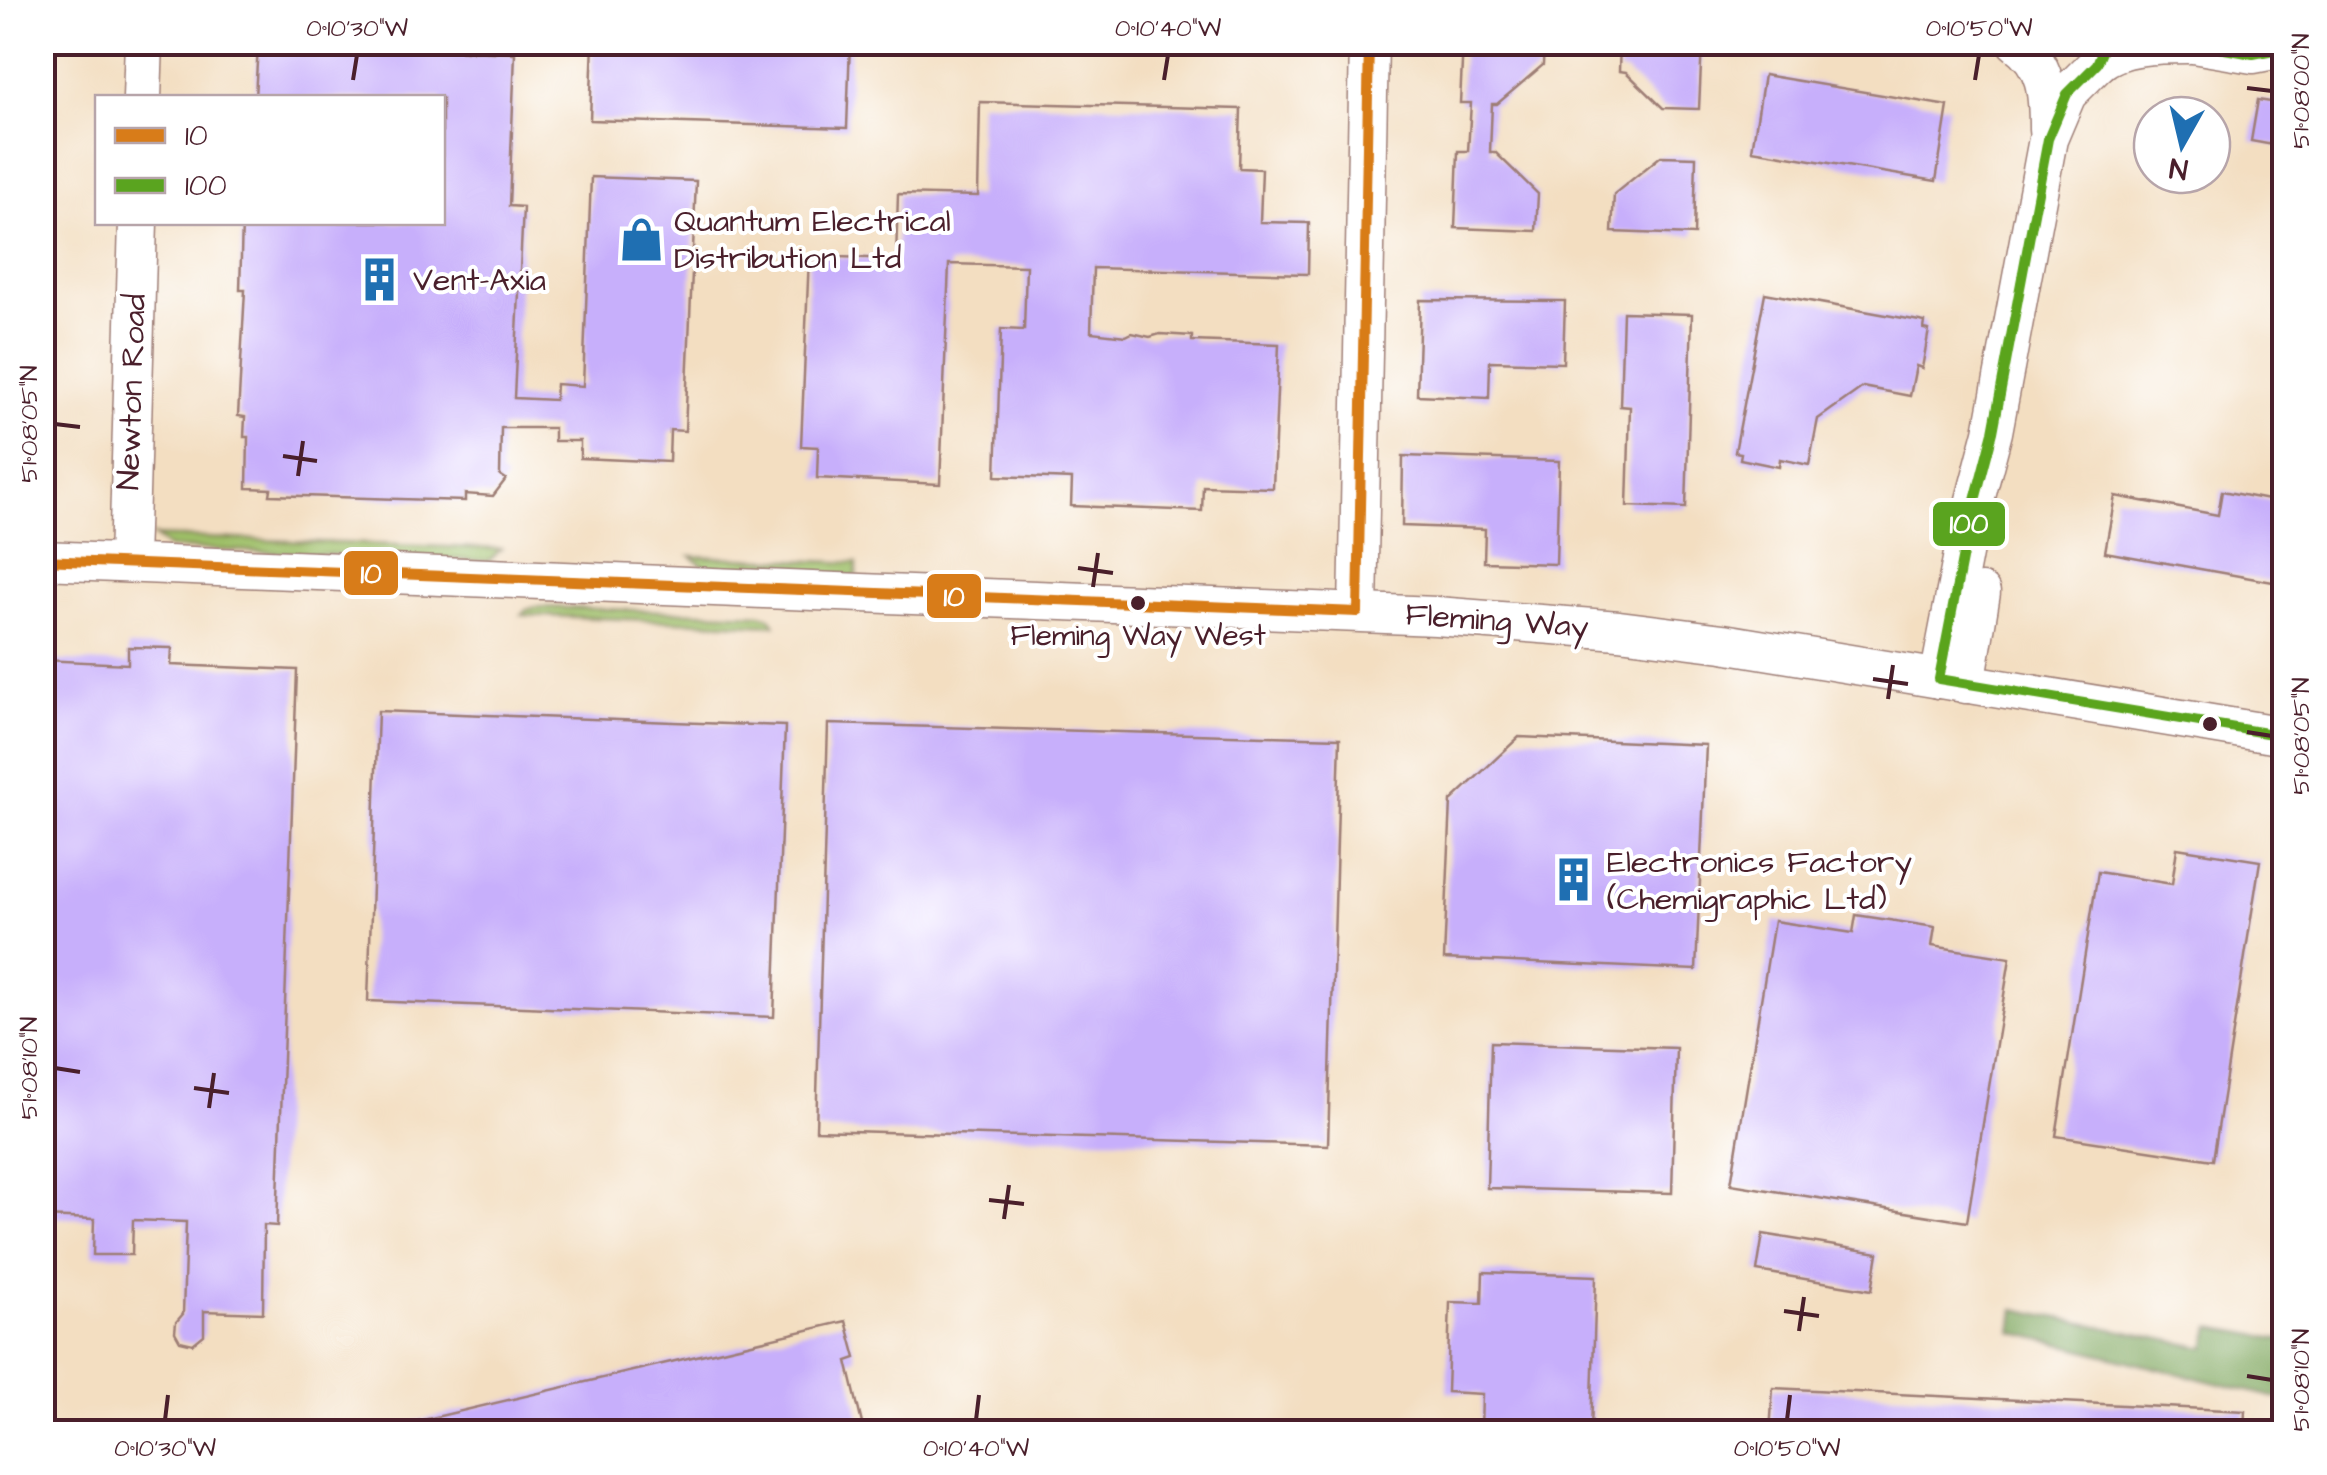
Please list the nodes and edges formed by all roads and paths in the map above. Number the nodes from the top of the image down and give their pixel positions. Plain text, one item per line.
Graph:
1 (144, 42) edge
2 (1369, 42) edge
3 (2184, 44) edge
4 (2027, 48) edge
5 (2284, 48) edge
6 (2096, 60) edge
7 (142, 95) edge
8 (2048, 139) junction
9 (138, 225) edge
10 (42, 560) edge
11 (128, 562) junction
12 (1358, 612) junction
13 (1952, 681) junction
14 (2284, 736) edge

1 - 7 street
2 - 12 street
3 - 5 street
3 - 6 street
4 - 6 street
4 - 8 street
6 - 8 street
8 - 13 street
9 - 11 street, Newton Road
10 - 11 street, Fleming Way
11 - 12 street, Fleming Way
12 - 13 street, Fleming Way
13 - 14 street, Fleming Way

